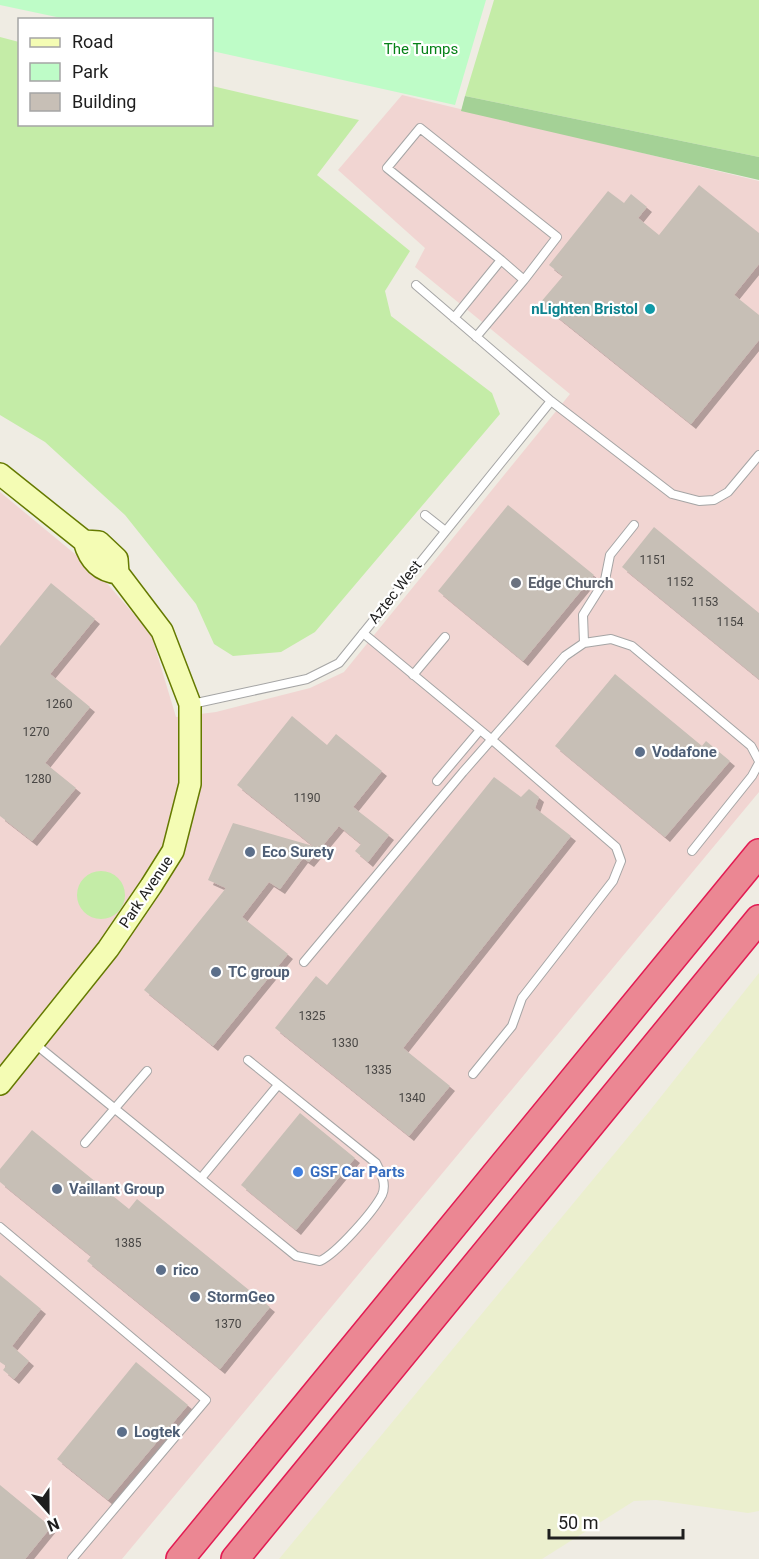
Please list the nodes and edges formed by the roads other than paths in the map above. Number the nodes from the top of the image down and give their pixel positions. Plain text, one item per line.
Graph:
1 (501, 260) junction
2 (524, 280) junction
3 (416, 285) dead end
4 (454, 318) junction
5 (476, 337) junction
6 (551, 401) junction
7 (759, 456) edge
8 (0, 474) edge
9 (425, 515) dead end
10 (634, 525) dead end
11 (444, 530) junction
12 (363, 633) junction
13 (445, 637) dead end
14 (584, 643) junction
15 (413, 675) junction
16 (190, 704) junction
17 (480, 729) junction
18 (491, 739) junction
19 (759, 762) edge
20 (437, 781) dead end
21 (692, 851) dead end
22 (759, 854) edge
23 (759, 919) edge
24 (304, 962) dead end
25 (34, 1043) junction
26 (248, 1060) dead end
27 (147, 1071) dead end
28 (473, 1074) dead end
29 (0, 1084) edge
30 (278, 1085) junction
31 (116, 1108) junction
32 (85, 1143) dead end
33 (202, 1177) junction
34 (0, 1227) edge
35 (72, 1559) edge
36 (180, 1559) edge
37 (235, 1559) edge

1 - 2 lane
1 - 2 lane
1 - 4 lane
2 - 5 lane
3 - 4 lane
4 - 5 lane
5 - 6 lane
6 - 7 lane
6 - 11 lane, Aztec West
8 - 16 street, Park Avenue
9 - 11 lane
10 - 14 lane
11 - 12 lane, Aztec West
12 - 15 lane
12 - 16 lane, Aztec West
13 - 15 lane
14 - 18 lane
14 - 19 lane
15 - 17 lane
16 - 25 street, Park Avenue
17 - 18 lane
17 - 20 lane
18 - 24 lane
18 - 28 lane
19 - 21 lane
22 - 36 highway
23 - 37 highway
25 - 29 street, Park Avenue
25 - 31 lane
26 - 30 lane
27 - 31 lane
30 - 33 lane
30 - 33 lane
31 - 32 lane
31 - 33 lane
34 - 35 lane

